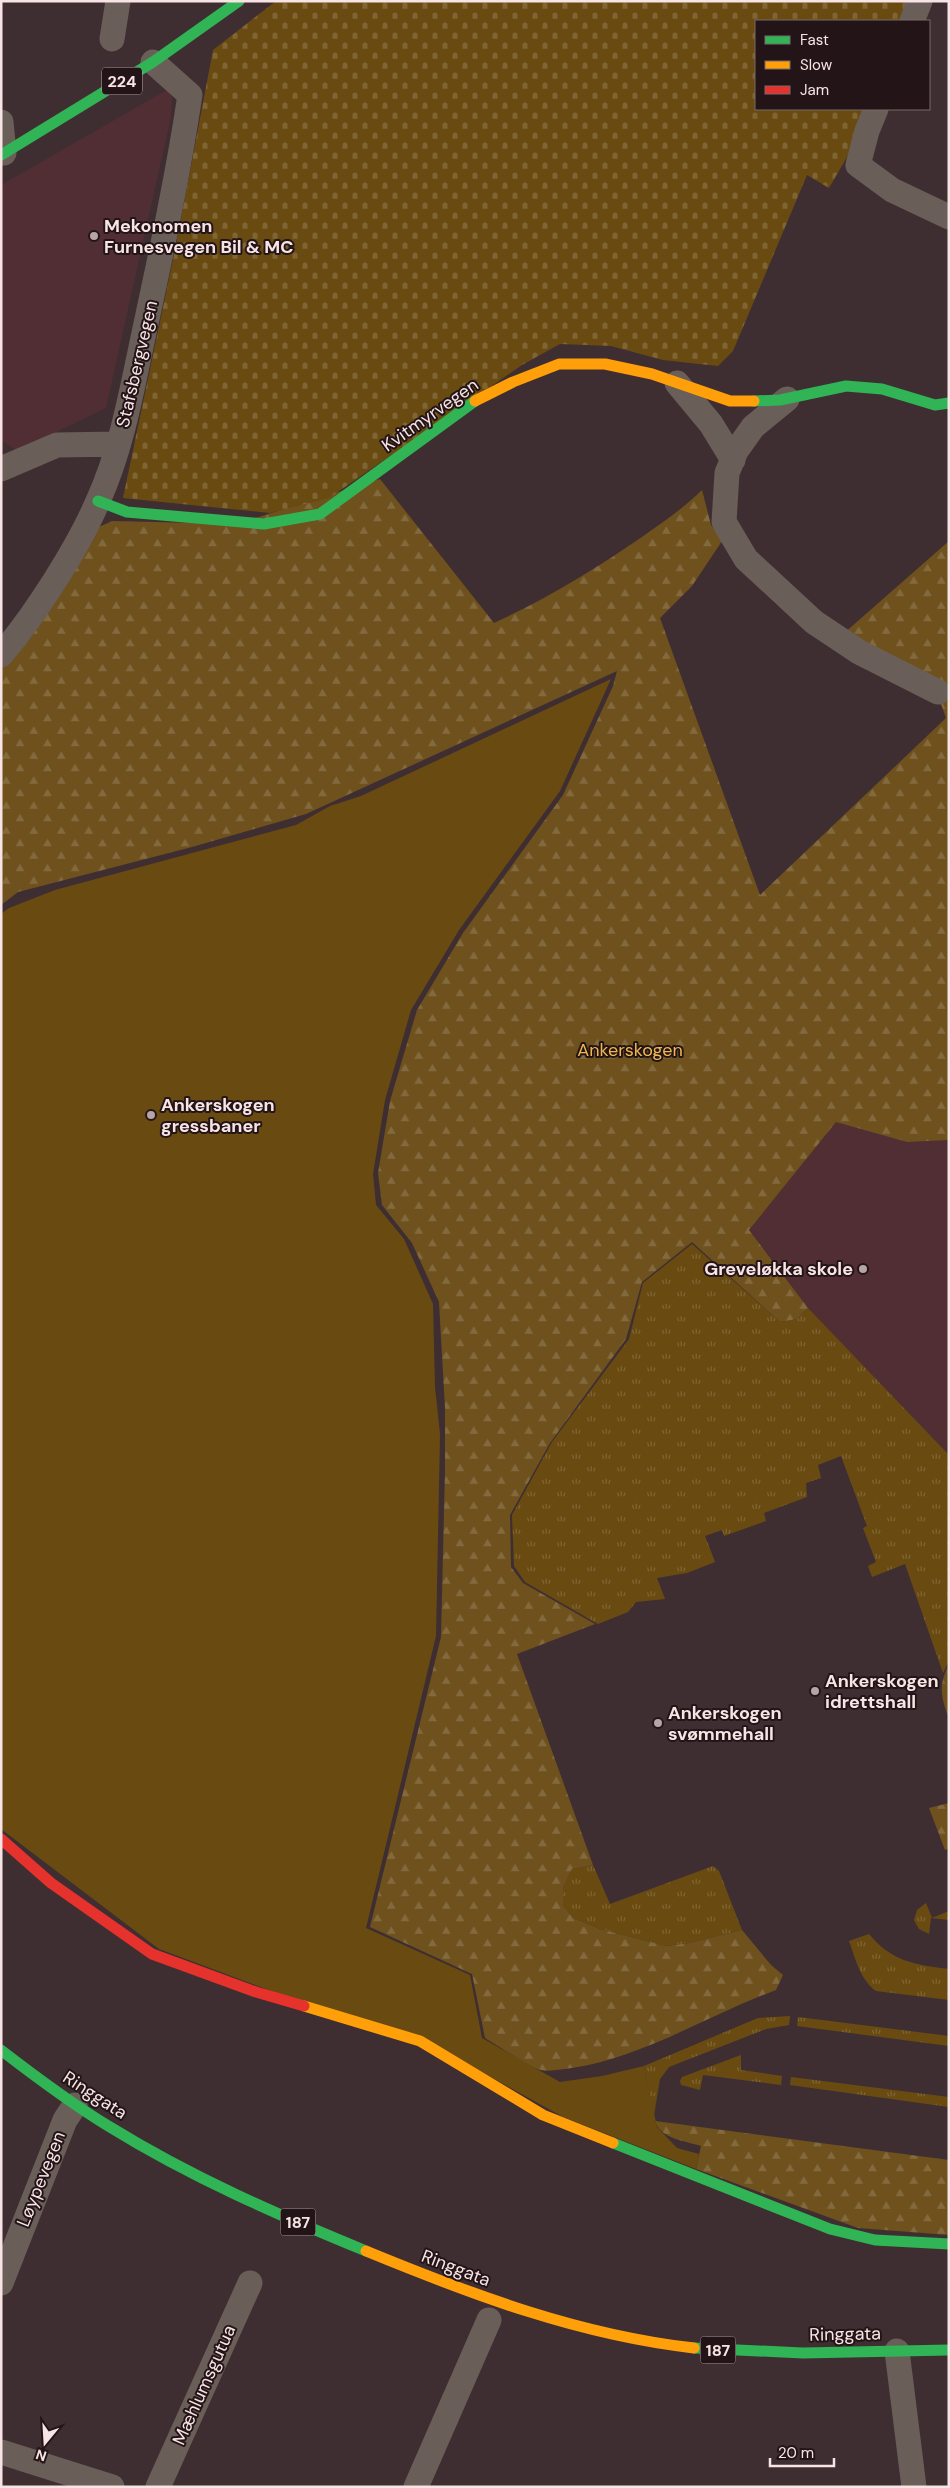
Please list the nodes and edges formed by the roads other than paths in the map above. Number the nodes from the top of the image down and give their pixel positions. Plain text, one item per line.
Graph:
1 (118, 1) edge
2 (239, 1) edge
3 (920, 1) edge
4 (912, 20) edge
5 (112, 39) dead end
6 (153, 62) junction
7 (876, 110) edge
8 (1, 122) edge
9 (3, 154) edge
10 (949, 217) edge
11 (677, 383) junction
12 (787, 399) junction
13 (949, 403) edge
14 (118, 444) junction
15 (733, 460) junction
16 (2, 466) edge
17 (98, 501) junction
18 (1, 654) edge
19 (938, 692) dead end
20 (1, 1839) edge
21 (1, 2050) edge
22 (75, 2105) junction
23 (949, 2244) edge
24 (250, 2282) dead end
25 (1, 2283) edge
26 (489, 2320) dead end
27 (897, 2350) junction
28 (949, 2350) edge
29 (1, 2452) edge
30 (112, 2487) edge
31 (158, 2487) edge
32 (416, 2487) edge
33 (914, 2487) edge

1 - 5 street
2 - 6 street, 224
3 - 4 street
6 - 9 street, 224
6 - 14 street, Stafsbergvegen
7 - 10 street
8 - 9 street
11 - 12 street, Kvitmyrvegen
11 - 15 street
11 - 17 street, Kvitmyrvegen
12 - 13 street, Kvitmyrvegen
12 - 15 street
14 - 16 street
14 - 17 street, Stafsbergvegen
15 - 19 street
17 - 18 street, Stafsbergvegen
20 - 23 street
21 - 22 street, Ringgata / 187
22 - 25 street, Løypevegen
22 - 27 street, Ringgata / 187
24 - 31 street, Mæhlumsgutua
26 - 32 street
27 - 28 street, Ringgata / 187
27 - 33 street
29 - 30 street

